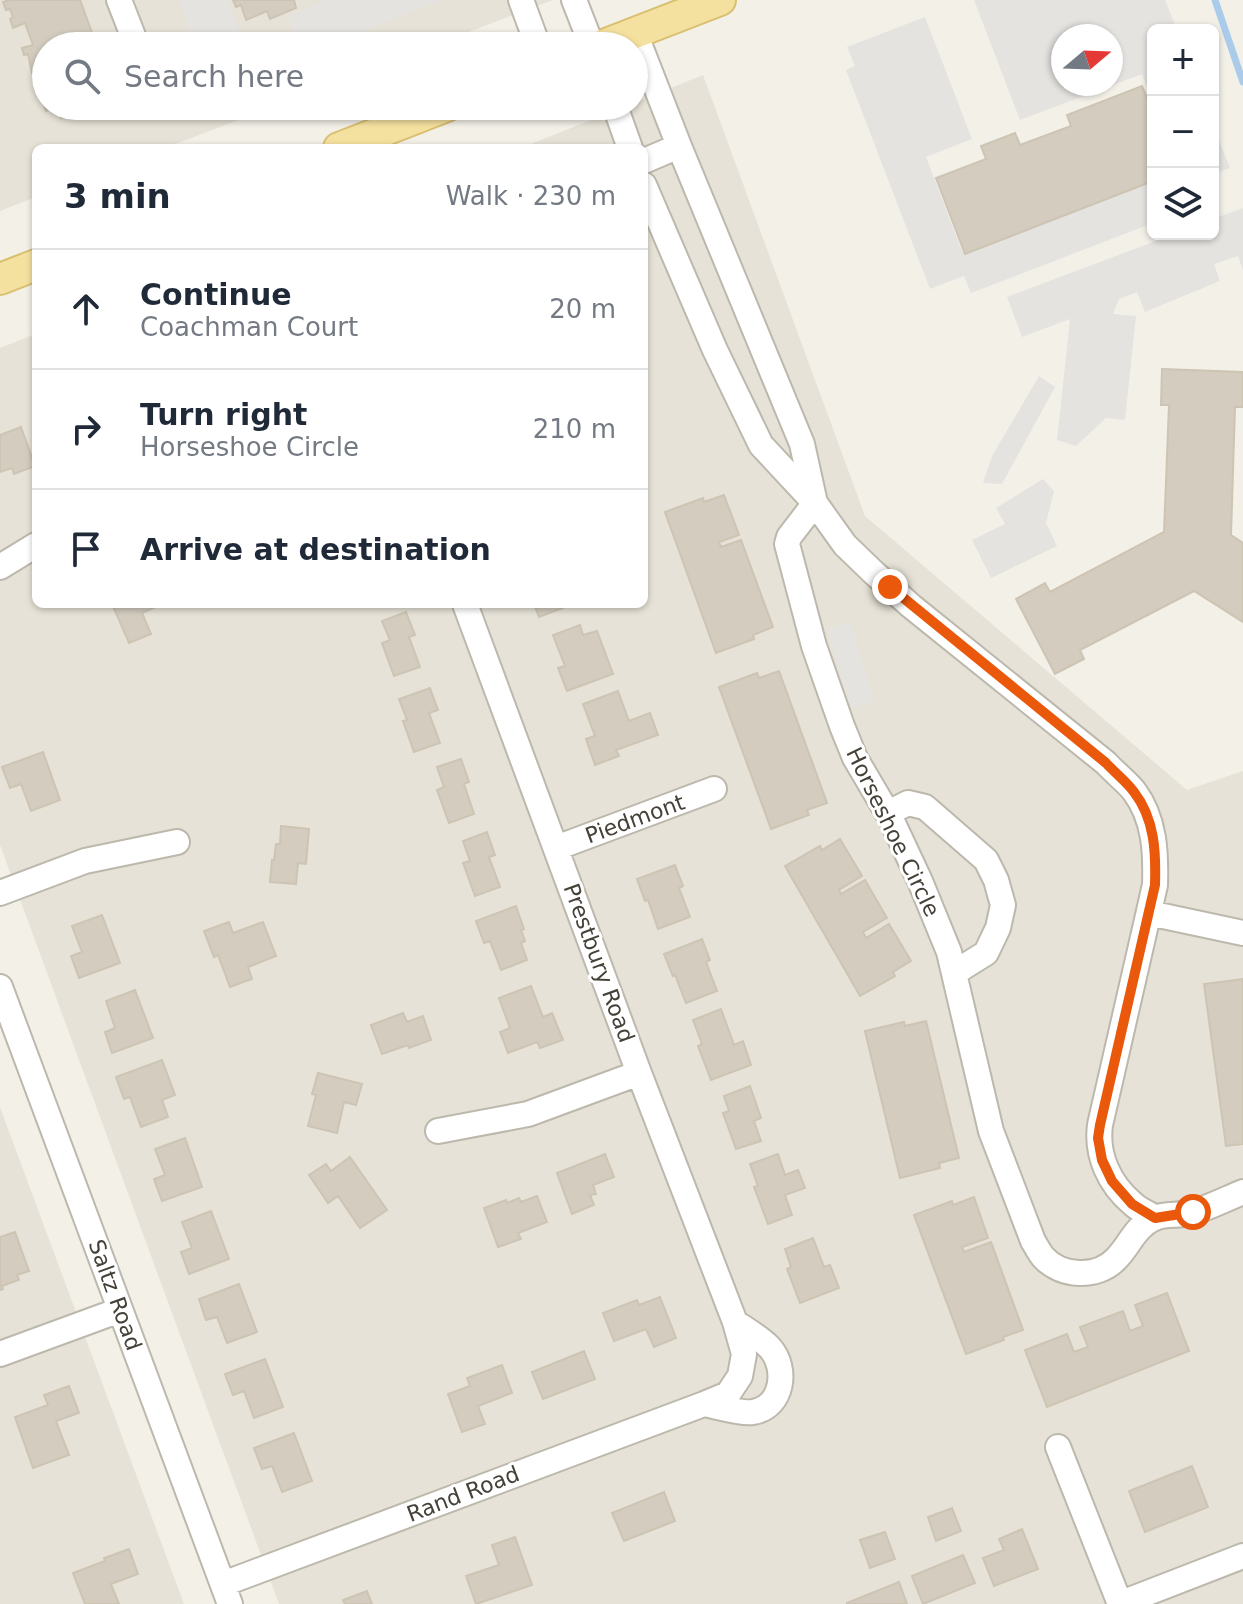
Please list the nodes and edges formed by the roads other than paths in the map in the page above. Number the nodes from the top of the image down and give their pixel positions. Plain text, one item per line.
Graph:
1 (119, 0) edge
2 (521, 0) edge
3 (574, 0) edge
4 (720, 0) edge
5 (132, 32) edge
6 (533, 32) edge
7 (587, 32) edge
8 (638, 32) edge
9 (648, 66) edge
10 (411, 120) edge
11 (620, 120) edge
12 (349, 144) edge
13 (629, 144) edge
14 (679, 146) junction
15 (648, 159) edge
16 (648, 194) edge
17 (32, 267) edge
18 (0, 279) edge
19 (762, 348) junction
20 (722, 365) junction
21 (815, 503) junction
22 (32, 547) edge
23 (0, 567) edge
24 (466, 608) edge
25 (714, 789) dead end
26 (888, 813) junction
27 (177, 842) dead end
28 (556, 848) junction
29 (0, 893) edge
30 (1149, 913) junction
31 (1243, 933) edge
32 (954, 973) junction
33 (0, 987) edge
34 (639, 1073) junction
35 (438, 1131) dead end
36 (1243, 1192) edge
37 (1155, 1218) junction
38 (120, 1310) junction
39 (735, 1322) junction
40 (0, 1354) edge
41 (740, 1376) joint
42 (704, 1404) junction
43 (1058, 1447) dead end
44 (1243, 1556) edge
45 (226, 1594) edge
46 (1119, 1604) edge

1 - 5 street
2 - 6 street
3 - 7 street
4 - 8 main road
9 - 14 street
10 - 12 main road
11 - 13 street
14 - 15 street
14 - 19 street
16 - 20 street
17 - 18 main road
19 - 20 street
19 - 21 street
20 - 21 street
21 - 26 street, Horseshoe Circle
21 - 30 street
22 - 23 street
24 - 28 street, Prestbury Road
25 - 28 street, Piedmont
26 - 32 street, Horseshoe Circle
26 - 32 street
27 - 29 street
28 - 34 street, Prestbury Road
30 - 31 street
30 - 37 street
32 - 37 street, Horseshoe Circle
33 - 38 street, Saltz Road
34 - 35 street
34 - 39 street, Prestbury Road
36 - 37 street
38 - 40 street
38 - 45 street, Saltz Road
39 - 41 street, Prestbury Road
39 - 42 street
41 - 42 street, Rand Road
42 - 45 street, Rand Road
43 - 46 street
44 - 46 street

